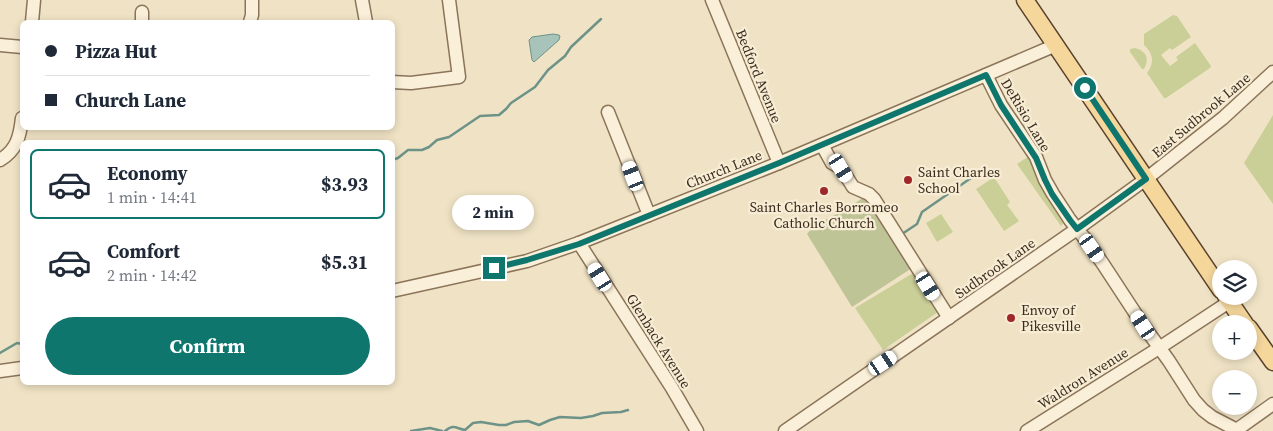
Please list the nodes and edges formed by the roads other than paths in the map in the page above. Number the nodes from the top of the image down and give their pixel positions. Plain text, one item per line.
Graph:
1 (34, 0) edge
2 (252, 0) edge
3 (362, 0) edge
4 (449, 0) edge
5 (712, 0) edge
6 (1025, 0) edge
7 (32, 20) edge
8 (250, 20) edge
9 (366, 20) edge
10 (0, 45) edge
11 (1056, 45) junction
12 (20, 47) edge
13 (1273, 72) edge
14 (986, 75) junction
15 (395, 82) edge
16 (608, 112) dead end
17 (21, 130) edge
18 (822, 145) junction
19 (0, 160) edge
20 (779, 163) junction
21 (1146, 179) junction
22 (649, 215) junction
23 (1077, 229) junction
24 (579, 244) junction
25 (1212, 277) edge
26 (395, 290) edge
27 (1214, 305) edge
28 (949, 318) junction
29 (1257, 339) edge
30 (1159, 348) junction
31 (1273, 362) edge
32 (20, 368) edge
33 (0, 371) edge
34 (1273, 404) edge
35 (1236, 430) edge
36 (696, 431) edge
37 (785, 431) edge
38 (1027, 431) edge

1 - 7 street
2 - 8 street
3 - 9 street
4 - 15 street
5 - 20 street, Bedford Avenue
6 - 11 main road
10 - 12 street
11 - 14 street, Church Lane
11 - 21 main road
13 - 21 street, East Sudbrook Lane
14 - 18 street, Church Lane
14 - 23 street, DeRisio Lane
16 - 22 street
17 - 19 street
18 - 20 street, Church Lane
18 - 28 street
20 - 22 street, Church Lane
21 - 23 street, Sudbrook Lane
21 - 25 main road
22 - 24 street, Church Lane
23 - 28 street, Sudbrook Lane
23 - 30 street, DeRisio Lane
24 - 26 street, Church Lane
24 - 36 street, Glenback Avenue
27 - 30 street, Waldron Avenue
28 - 37 street, Sudbrook Lane
29 - 31 main road
30 - 35 street, DeRisio Lane
30 - 38 street, Waldron Avenue
32 - 33 street
34 - 35 street

